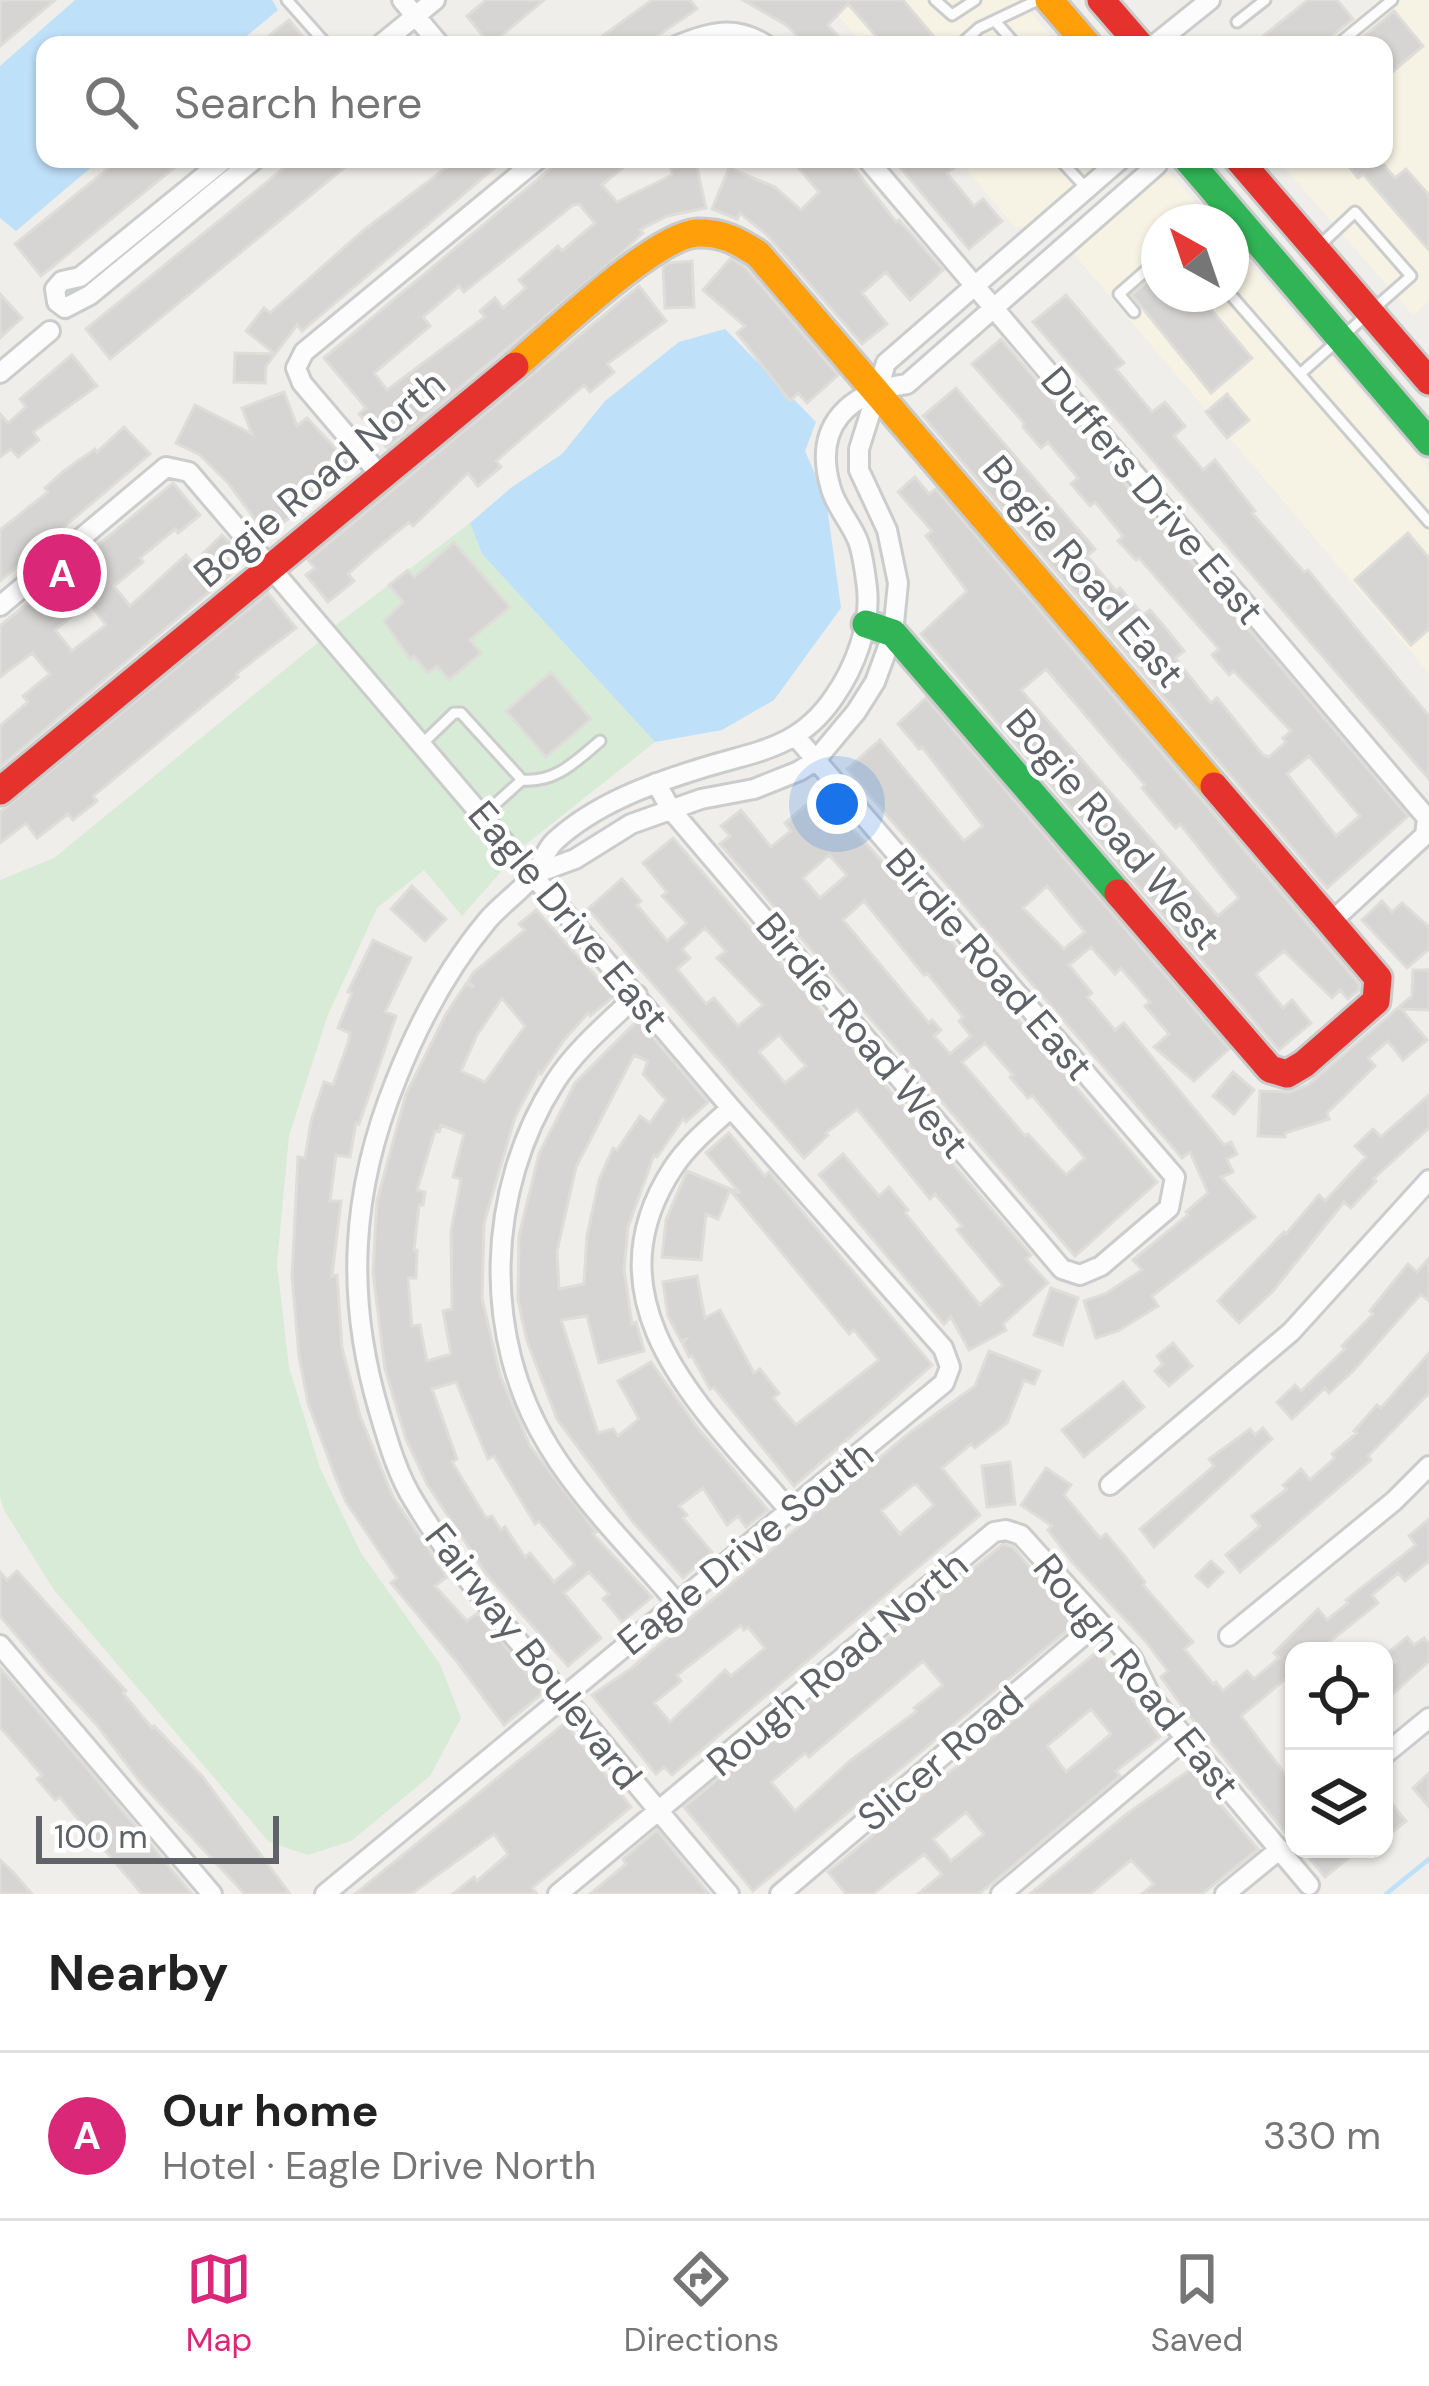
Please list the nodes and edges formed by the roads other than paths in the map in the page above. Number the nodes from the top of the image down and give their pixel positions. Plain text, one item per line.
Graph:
1 (287, 0) edge
2 (402, 0) edge
3 (435, 0) edge
4 (934, 0) edge
5 (975, 0) edge
6 (1038, 0) edge
7 (1049, 0) edge
8 (1101, 0) edge
9 (1210, 0) edge
10 (1265, 0) edge
11 (1393, 0) edge
12 (416, 16) junction
13 (995, 21) junction
14 (1237, 22) dead end
15 (319, 36) edge
16 (391, 36) edge
17 (433, 36) edge
18 (701, 36) edge
19 (752, 36) edge
20 (970, 36) edge
21 (1008, 36) edge
22 (1080, 36) edge
23 (1132, 36) edge
24 (1165, 36) edge
25 (1348, 36) edge
26 (214, 168) edge
27 (244, 168) edge
28 (527, 168) edge
29 (875, 168) edge
30 (1068, 168) edge
31 (1111, 168) edge
32 (1153, 168) edge
33 (1195, 168) edge
34 (1246, 168) edge
35 (1087, 189) junction
36 (1106, 210) junction
37 (693, 233) joint
38 (1316, 249) junction
39 (1141, 275) edge
40 (976, 286) junction
41 (995, 309) junction
42 (1134, 312) dead end
43 (1246, 312) edge
44 (1371, 313) junction
45 (50, 331) dead end
46 (1340, 338) junction
47 (0, 373) edge
48 (1300, 374) junction
49 (1429, 380) edge
50 (877, 388) junction
51 (1429, 442) edge
52 (381, 476) junction
53 (1429, 522) edge
54 (271, 569) junction
55 (0, 606) edge
56 (866, 624) junction
57 (893, 633) junction
58 (796, 737) junction
59 (600, 741) dead end
60 (422, 744) junction
61 (815, 761) junction
62 (522, 780) junction
63 (656, 783) junction
64 (0, 791) edge
65 (672, 811) junction
66 (483, 815) junction
67 (534, 874) junction
68 (1331, 922) junction
69 (637, 995) junction
70 (1376, 1001) joint
71 (731, 1108) junction
72 (1429, 1180) edge
73 (1080, 1275) joint
74 (944, 1383) joint
75 (1429, 1466) edge
76 (1110, 1485) dead end
77 (790, 1511) junction
78 (1006, 1530) joint
79 (677, 1603) junction
80 (1100, 1622) junction
81 (1229, 1636) dead end
82 (0, 1645) edge
83 (563, 1696) junction
84 (1429, 1718) edge
85 (1186, 1738) junction
86 (1390, 1750) edge
87 (658, 1812) junction
88 (1280, 1849) junction
89 (1309, 1885) dead end
90 (212, 1894) edge
91 (325, 1894) edge
92 (559, 1894) edge
93 (729, 1894) edge
94 (780, 1894) edge
95 (1001, 1894) edge
96 (1225, 1894) edge

1 - 15 lane
2 - 12 street
3 - 12 street
4 - 5 lane
6 - 13 lane
7 - 22 street
8 - 23 street
9 - 24 street
10 - 14 lane
11 - 25 lane
12 - 16 street
12 - 17 street
13 - 20 lane
13 - 21 lane
18 - 19 street
26 - 27 street
28 - 52 street
29 - 40 street, Duffers Drive East
30 - 35 lane
31 - 35 street, Fairway Boulevard
32 - 36 street, Fairway Boulevard
33 - 46 street
34 - 38 street
35 - 36 street
35 - 40 street, Fairway Boulevard
36 - 41 street, Fairway Boulevard
37 - 50 street, Bogie Road East
37 - 52 street, Bogie Road North
38 - 44 street
38 - 44 lane
39 - 42 lane
40 - 41 street, Duffers Drive East
40 - 50 street, Fairway Boulevard
41 - 50 street, Fairway Boulevard
41 - 68 street, Duffers Drive East
43 - 48 lane
44 - 46 lane
44 - 49 street
45 - 47 street
46 - 48 lane
46 - 51 street
48 - 53 lane
50 - 56 street, Fairway Boulevard
50 - 57 street, Fairway Boulevard
50 - 68 street, Bogie Road East
52 - 54 street, Bogie Road North
54 - 55 street, Eagle Drive East
54 - 60 street, Eagle Drive East
54 - 64 street, Bogie Road North
56 - 57 street
56 - 58 street, Fairway Boulevard
57 - 61 street, Fairway Boulevard
57 - 70 street, Bogie Road West
58 - 61 street, Birdie Road East
58 - 63 street, Fairway Boulevard
59 - 62 lane
60 - 62 lane
60 - 66 street, Eagle Drive East
61 - 65 street, Fairway Boulevard
61 - 73 street, Birdie Road East
62 - 66 lane
63 - 65 street, Birdie Road West
63 - 67 street, Fairway Boulevard
65 - 67 street, Fairway Boulevard
65 - 73 street, Birdie Road West
66 - 67 street, Eagle Drive East
67 - 69 street, Eagle Drive East
67 - 83 street, Fairway Boulevard
68 - 70 street, Bogie Road East
69 - 71 street, Eagle Drive East
69 - 79 street
71 - 74 street, Eagle Drive East
71 - 77 street
72 - 76 street
74 - 77 street, Eagle Drive South
75 - 81 street
77 - 79 street, Eagle Drive South
78 - 80 street, Rough Road East
78 - 87 street, Rough Road North
79 - 83 street, Eagle Drive South
80 - 85 street, Rough Road East
80 - 94 street, Slicer Road
82 - 90 street
83 - 87 street, Fairway Boulevard
83 - 91 street, Eagle Drive South
84 - 86 street
85 - 88 street, Rough Road East
85 - 95 street
87 - 92 street, Rough Road North
87 - 93 street, Fairway Boulevard
88 - 89 street, Rough Road East
88 - 96 street

